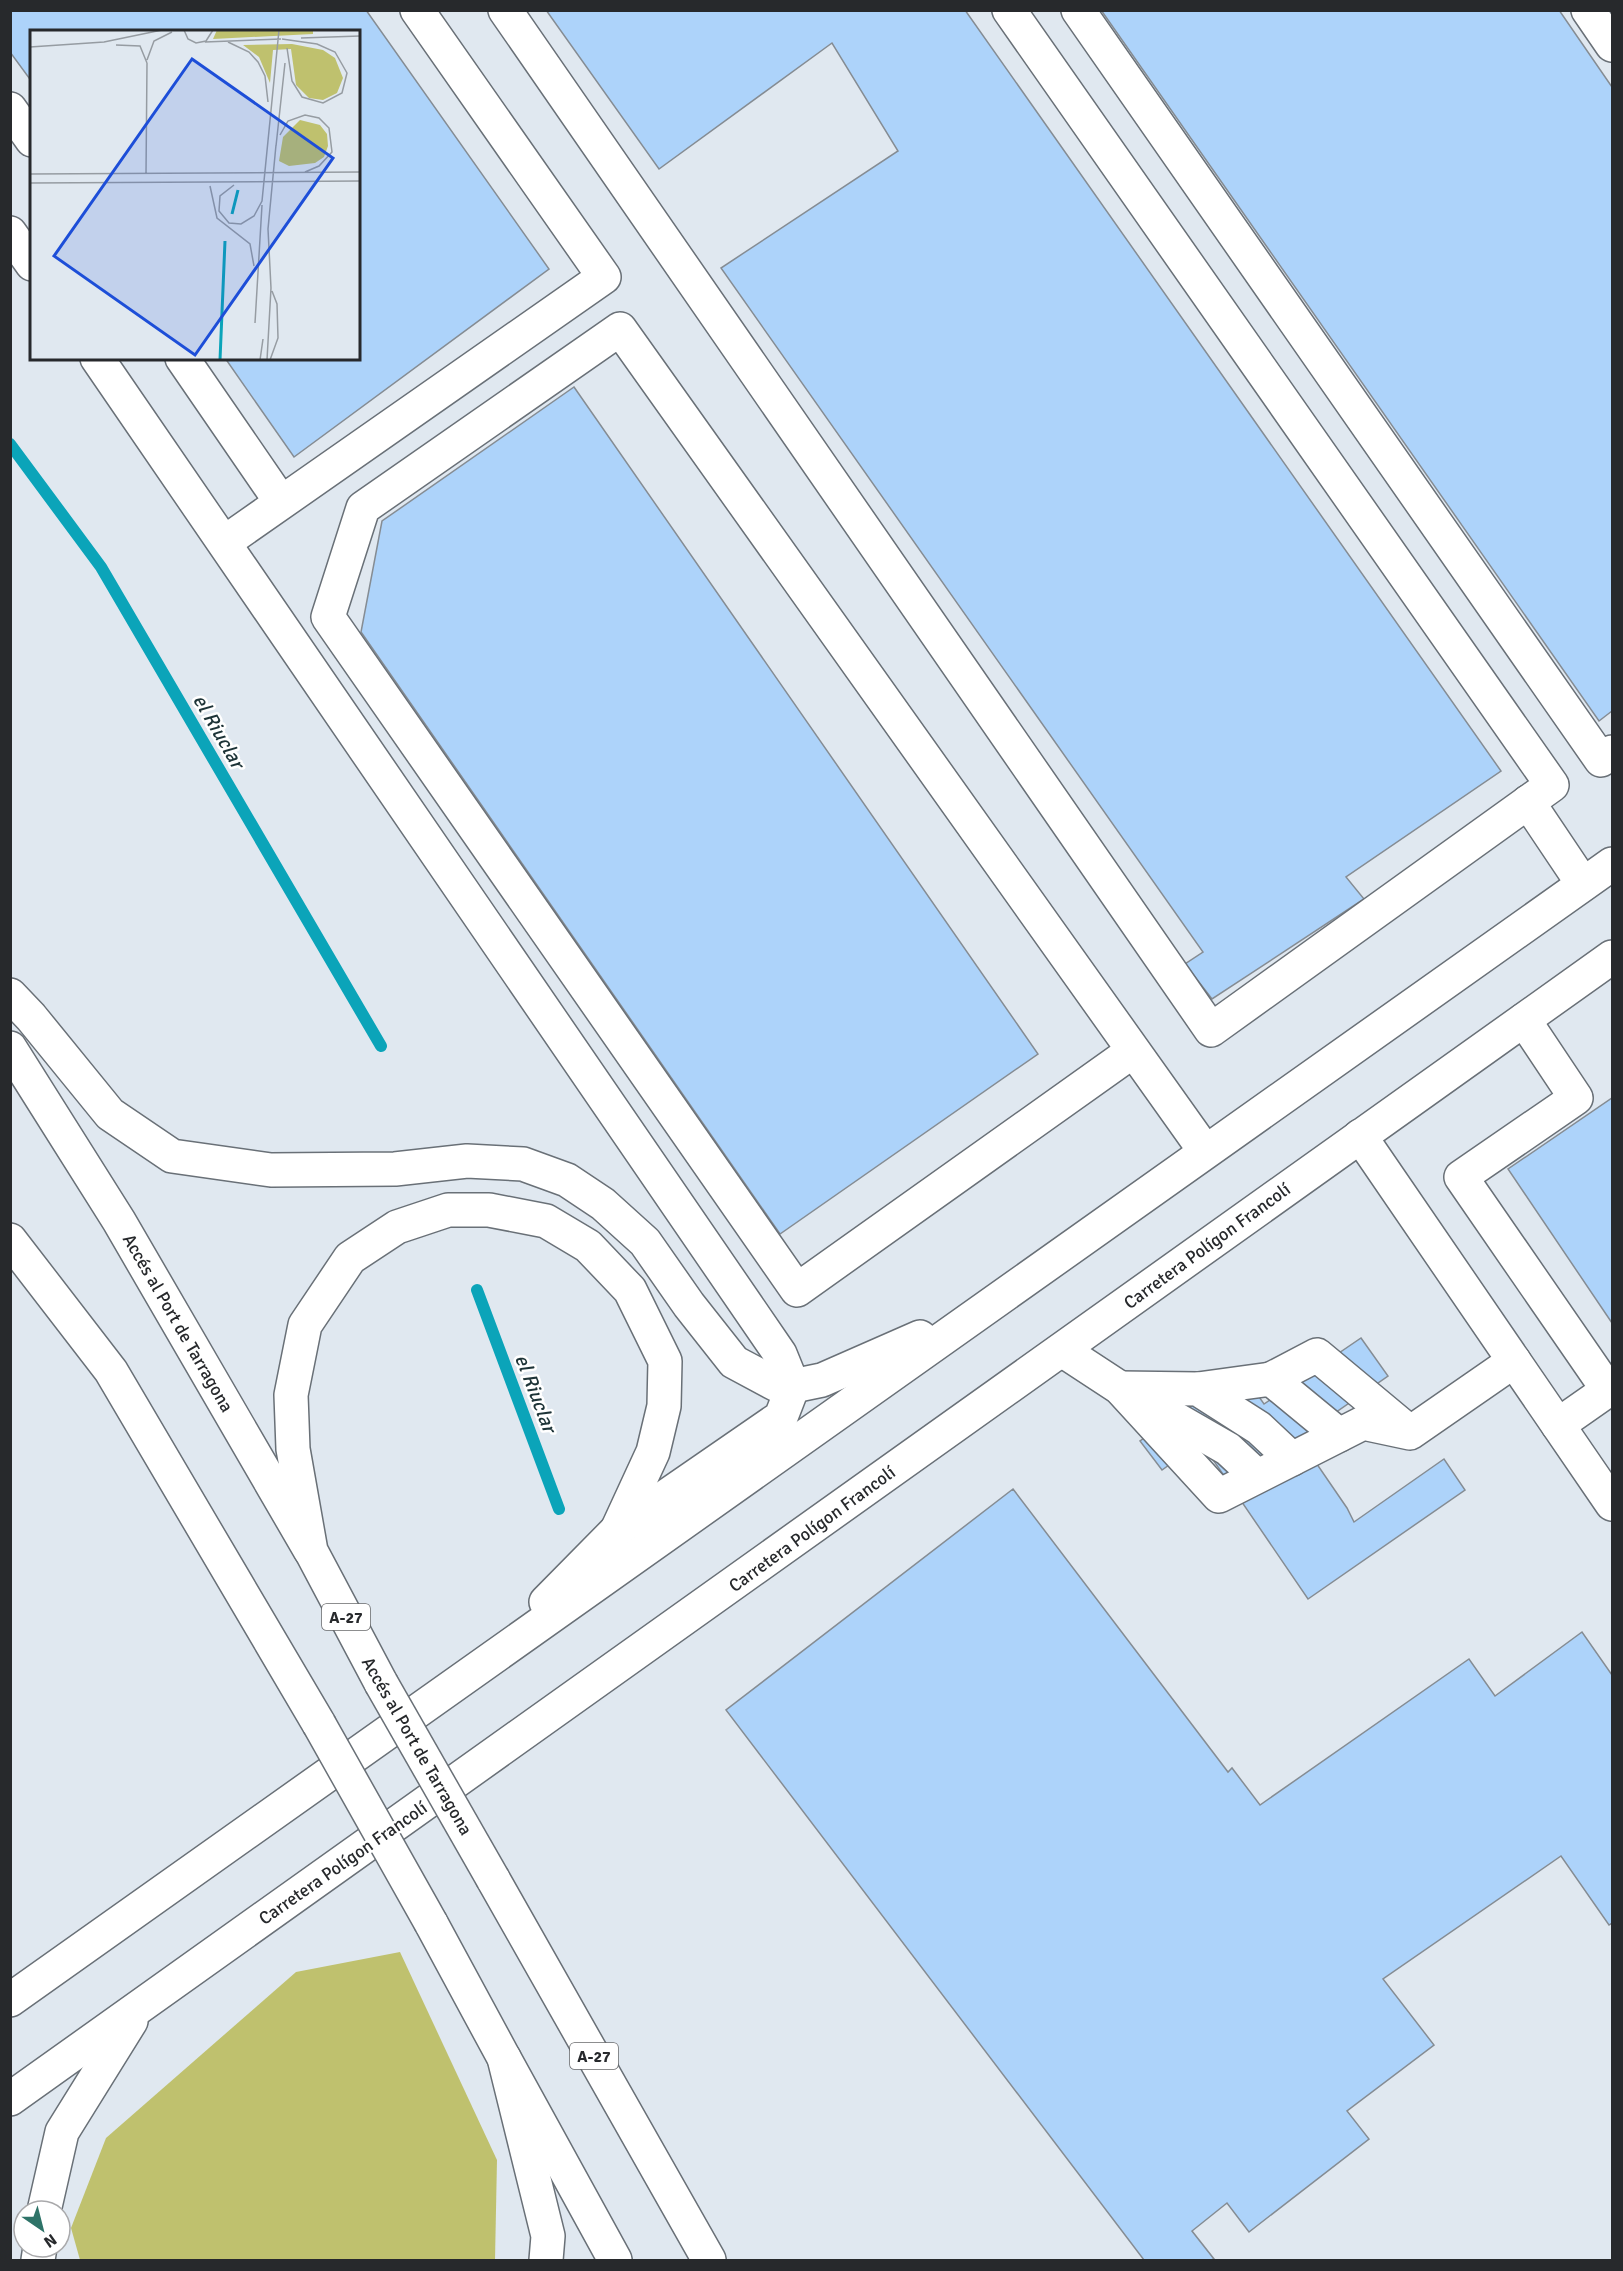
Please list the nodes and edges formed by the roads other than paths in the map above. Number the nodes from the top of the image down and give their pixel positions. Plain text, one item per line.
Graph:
1 (417, 10) edge
2 (505, 10) edge
3 (1009, 10) edge
4 (1078, 10) edge
5 (1588, 10) edge
6 (1612, 45) edge
7 (10, 109) edge
8 (30, 137) edge
9 (10, 233) edge
10 (30, 261) edge
11 (99, 360) edge
12 (183, 360) edge
13 (281, 502) junction
14 (225, 542) junction
15 (1612, 752) edge
16 (1528, 802) junction
17 (1612, 864) edge
18 (1583, 884) junction
19 (1612, 957) edge
20 (10, 995) edge
21 (1524, 1020) junction
22 (10, 1048) edge
23 (1133, 1050) junction
24 (1360, 1136) junction
25 (1205, 1151) junction
26 (10, 1240) edge
27 (982, 1310) junction
28 (1062, 1350) junction
29 (1514, 1361) junction
30 (1271, 1379) junction
31 (794, 1386) junction
32 (1120, 1388) junction
33 (1197, 1389) junction
34 (1558, 1425) junction
35 (1410, 1432) junction
36 (1339, 1435) junction
37 (1292, 1459) junction
38 (1612, 1504) edge
39 (617, 1530) junction
40 (311, 1551) junction
41 (499, 1655) junction
42 (10, 2000) edge
43 (139, 2008) junction
44 (504, 2058) junction
45 (10, 2099) edge
46 (47, 2199) edge
47 (702, 2247) edge
48 (546, 2260) edge
49 (615, 2260) edge
50 (720, 2260) edge

1 - 13 main road
2 - 16 main road
3 - 16 main road
4 - 15 main road
5 - 6 main road
7 - 8 main road
9 - 10 main road
11 - 14 main road
12 - 13 main road
13 - 14 main road
14 - 31 main road
16 - 18 main road
17 - 18 main road
18 - 25 main road
19 - 21 main road, Carretera Polígon Francolí
20 - 31 main road
21 - 24 main road, Carretera Polígon Francolí
21 - 34 main road
22 - 40 main road, Accés al Port de Tarragona / A-27
23 - 23 main road
23 - 25 main road
24 - 28 main road, Carretera Polígon Francolí
24 - 29 main road
25 - 27 main road
26 - 44 main road, bridge
27 - 31 main road
27 - 41 main road
28 - 32 main road
28 - 43 main road, Carretera Polígon Francolí
29 - 34 main road
29 - 35 main road
30 - 33 main road
30 - 35 main road
30 - 36 main road
31 - 39 main road
32 - 33 main road
32 - 37 main road
33 - 37 main road
34 - 38 main road
35 - 36 main road
36 - 37 main road
39 - 40 main road
39 - 41 main road
40 - 47 main road, Accés al Port de Tarragona / A-27, bridge
41 - 42 main road
43 - 45 main road, Carretera Polígon Francolí
43 - 46 main road
44 - 48 main road
44 - 49 main road
47 - 50 main road, Accés al Port de Tarragona

